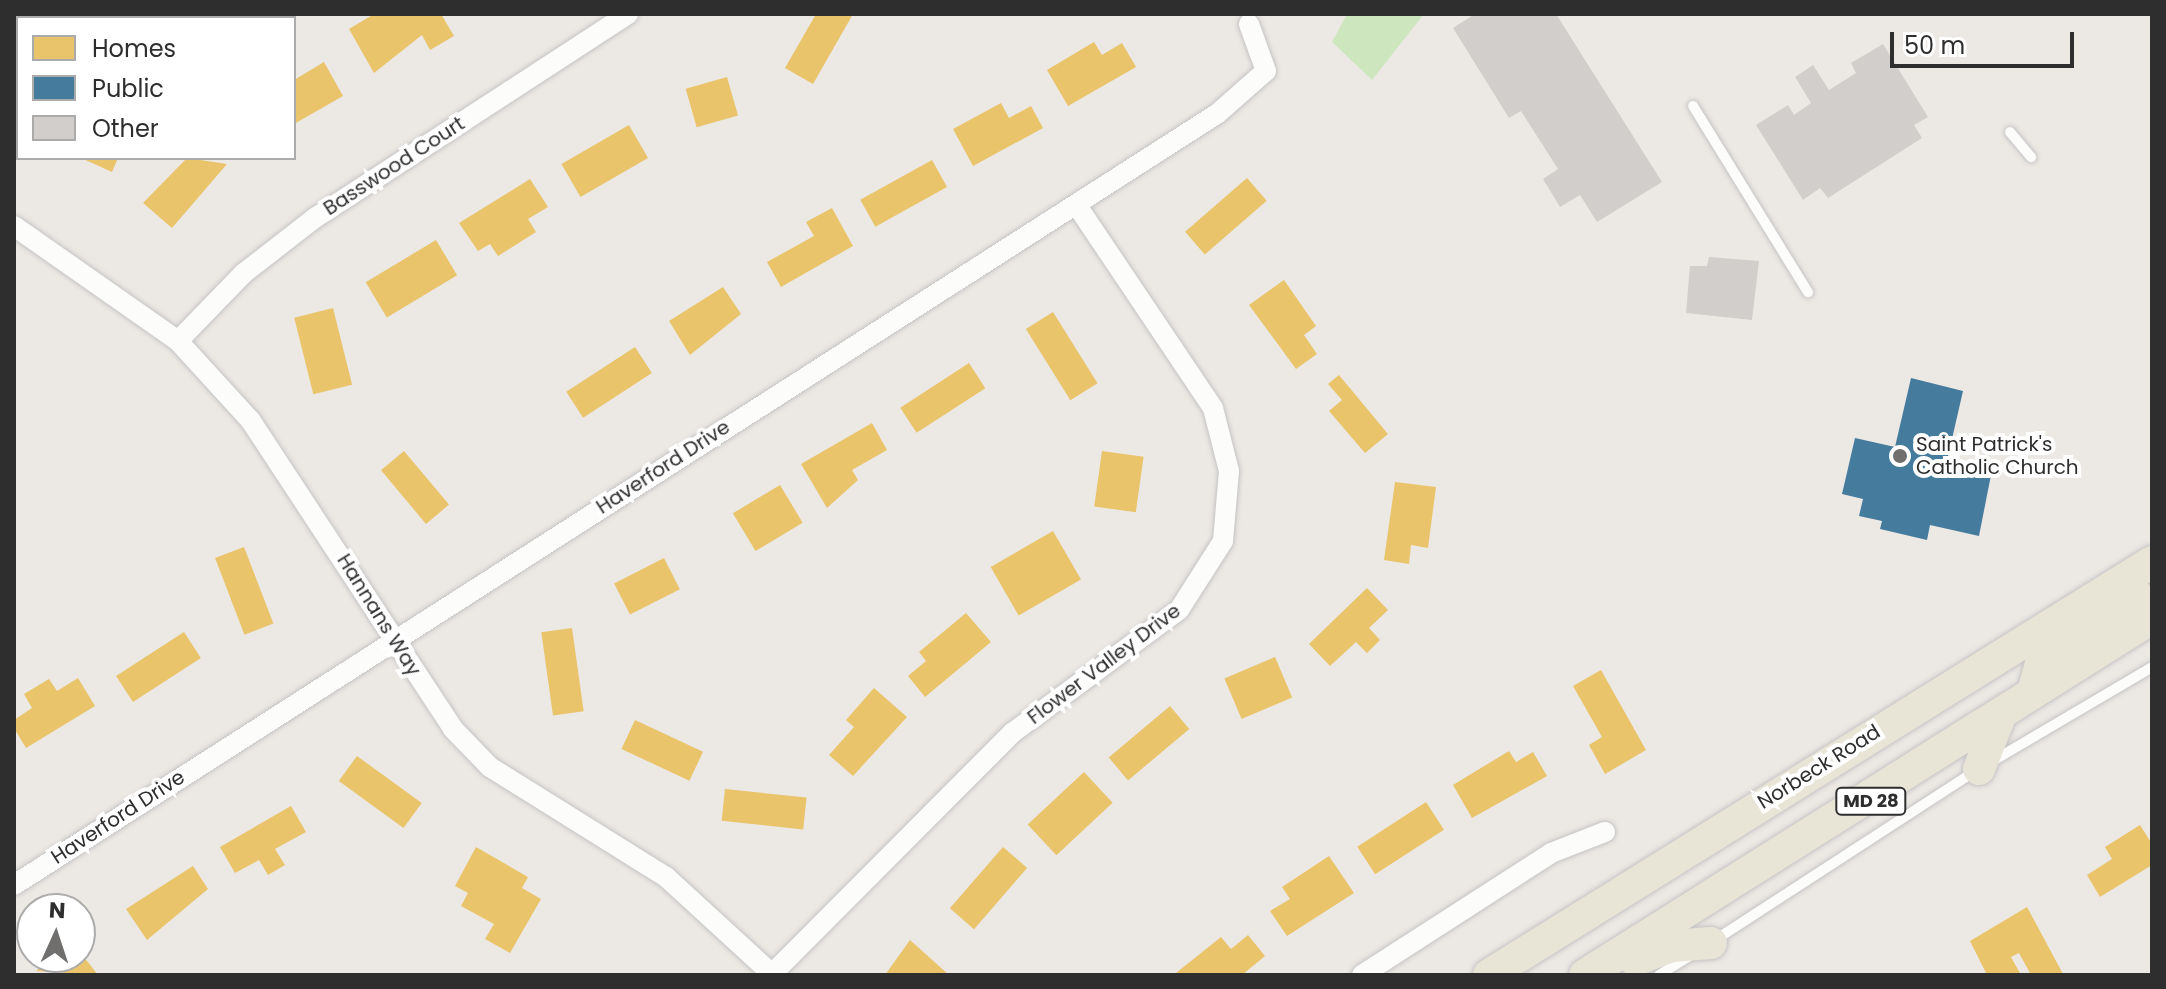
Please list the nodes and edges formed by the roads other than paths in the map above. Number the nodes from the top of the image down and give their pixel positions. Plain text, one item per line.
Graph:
1 (628, 14) edge
2 (1249, 24) dead end
3 (1693, 106) dead end
4 (2010, 132) dead end
5 (2031, 157) dead end
6 (1078, 207) junction
7 (14, 226) edge
8 (1808, 292) dead end
9 (178, 341) junction
10 (2152, 562) edge
11 (2152, 585) edge
12 (2152, 618) edge
13 (392, 640) junction
14 (2152, 667) edge
15 (2033, 693) junction
16 (2000, 716) junction
17 (1979, 769) junction
18 (1605, 832) dead end
19 (14, 885) edge
20 (1711, 943) junction
21 (772, 975) edge
22 (1362, 975) edge
23 (1489, 975) edge
24 (1585, 975) edge
25 (1603, 975) edge
26 (1659, 975) edge

1 - 9 street, Basswood Court
2 - 6 street, Haverford Drive
3 - 8 lane
4 - 5 lane
6 - 13 street, Haverford Drive
6 - 21 street, Flower Valley Drive
7 - 9 street, Hannans Way
9 - 13 street, Hannans Way
10 - 23 main road, Norbeck Road / MD 28
11 - 15 main road
12 - 15 main road, MD 28
13 - 19 street, Haverford Drive
13 - 21 street, Hannans Way
14 - 17 lane
15 - 16 main road, MD 28
16 - 17 main road
16 - 24 main road, MD 28
17 - 20 lane
18 - 22 street
20 - 25 main road
20 - 26 lane

